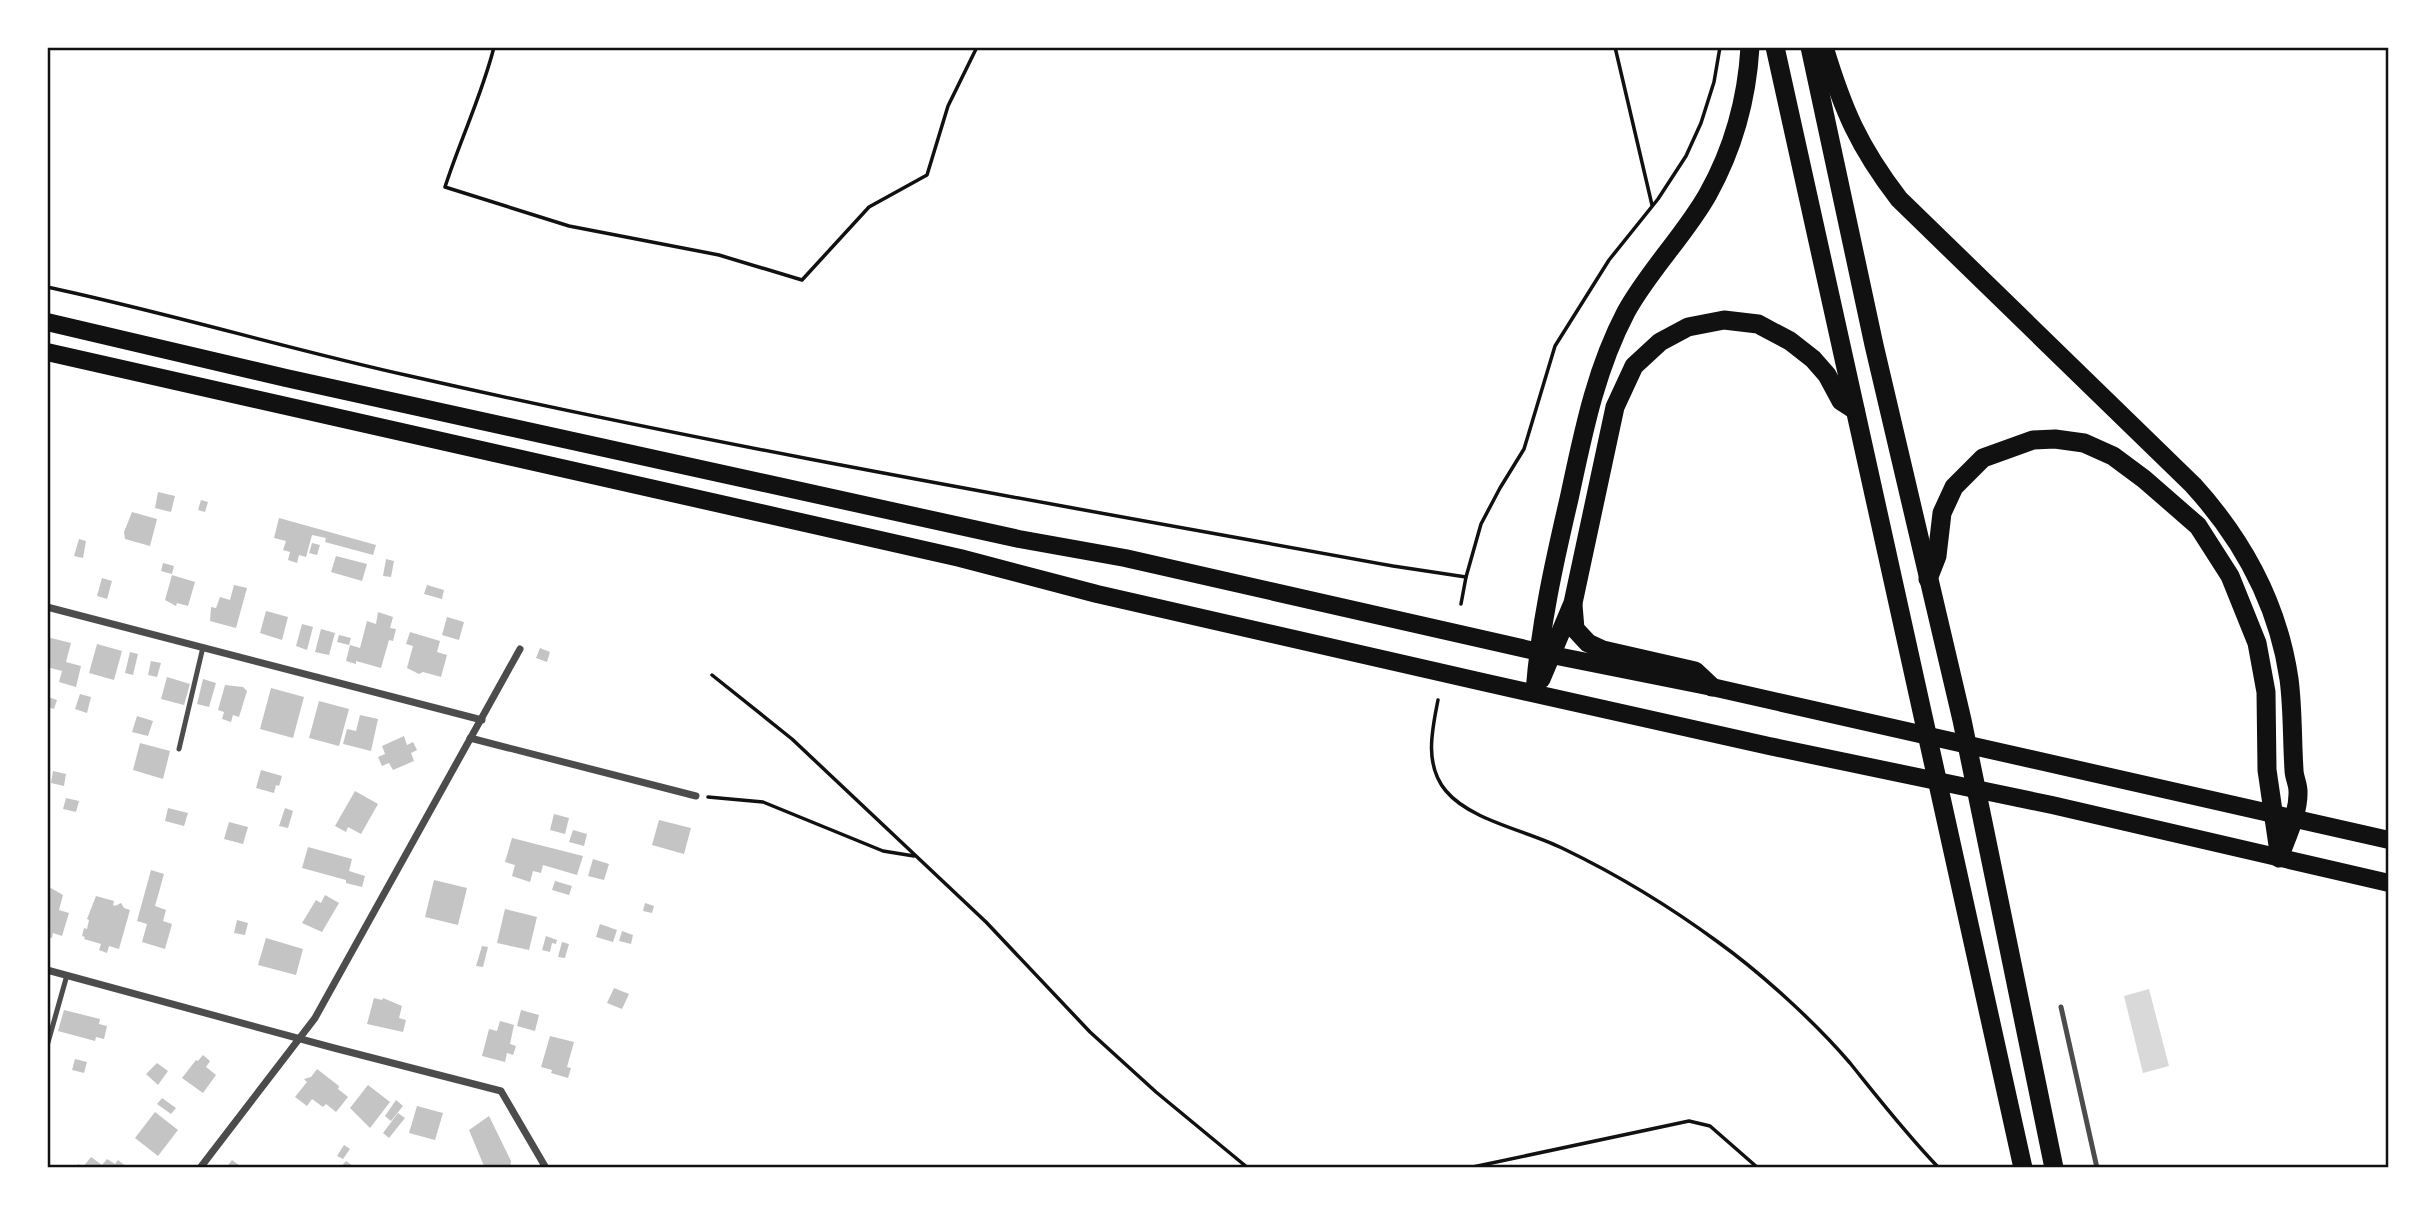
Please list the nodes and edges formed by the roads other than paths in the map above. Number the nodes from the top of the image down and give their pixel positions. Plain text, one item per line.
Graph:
1 (1750, 47) edge
2 (1775, 47) edge
3 (1810, 47) edge
4 (1824, 47) edge
5 (47, 322) edge
6 (47, 352) edge
7 (1855, 410) junction
8 (1928, 579) junction
9 (1573, 603) junction
10 (47, 607) edge
11 (203, 647) junction
12 (520, 649) dead end
13 (1545, 654) junction
14 (1712, 687) junction
15 (1535, 692) junction
16 (482, 720) junction
17 (470, 738) junction
18 (179, 749) dead end
19 (696, 796) road end
20 (2283, 816) junction
21 (2389, 840) edge
22 (2279, 858) junction
23 (2389, 883) edge
24 (47, 970) edge
25 (67, 975) junction
26 (2061, 1007) dead end
27 (299, 1038) junction
28 (47, 1046) edge
29 (200, 1168) edge
30 (546, 1168) edge
31 (2023, 1168) edge
32 (2054, 1168) edge
33 (2097, 1168) edge

1 - 13 highway
2 - 7 highway
3 - 8 highway
4 - 20 highway
5 - 13 main road
6 - 15 main road
7 - 9 highway
7 - 31 highway
8 - 20 highway
8 - 32 highway
9 - 13 highway
9 - 14 highway
10 - 11 street
11 - 16 street
11 - 18 lane
12 - 16 street
13 - 14 main road
13 - 15 highway
14 - 20 main road
15 - 22 main road
16 - 17 street
17 - 19 street
17 - 27 street
20 - 21 main road
20 - 22 highway
22 - 23 main road
24 - 25 street
25 - 27 street
25 - 28 lane
26 - 33 lane
27 - 29 street
27 - 30 street

